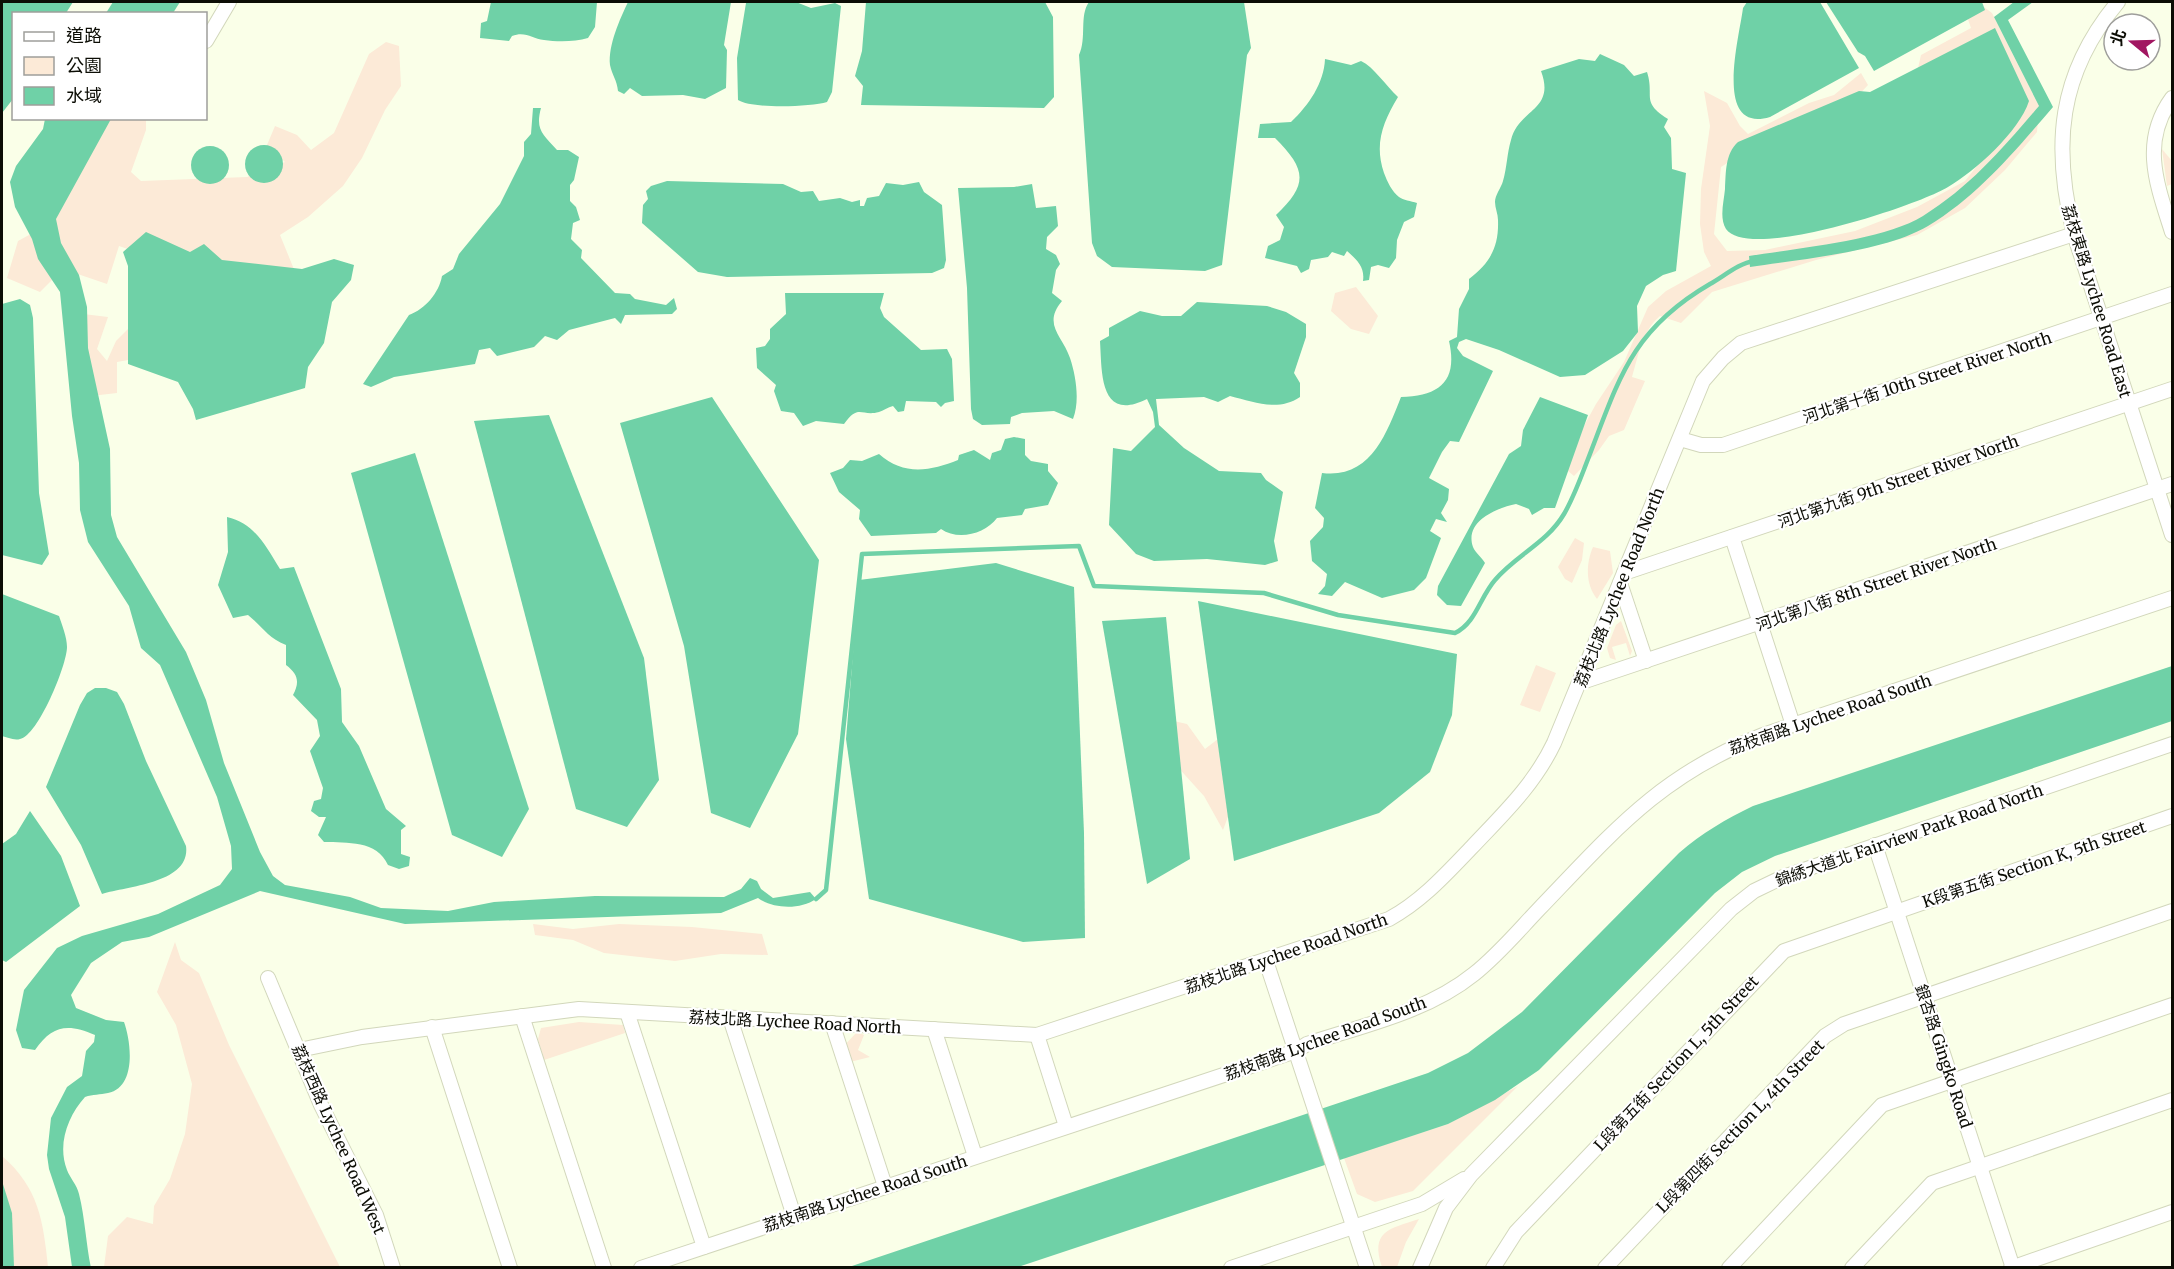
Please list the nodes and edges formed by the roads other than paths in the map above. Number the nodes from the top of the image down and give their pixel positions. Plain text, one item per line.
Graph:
1 (229, 2) edge
2 (2118, 2) edge
3 (207, 39) edge
4 (2172, 98) edge
5 (2172, 232) edge
6 (2074, 234) junction
7 (2172, 294) edge
8 (2101, 318) junction
9 (2172, 389) edge
10 (2129, 404) junction
11 (1680, 439) junction
12 (2172, 484) edge
13 (2157, 489) junction
14 (2172, 535) edge
15 (1732, 537) junction
16 (1622, 578) junction
17 (2172, 598) edge
18 (1760, 623) junction
19 (1646, 661) junction
20 (1579, 683) junction
21 (1793, 725) junction
22 (2172, 744) edge
23 (2172, 816) edge
24 (1875, 845) junction
25 (1896, 911) junction
26 (2172, 911) edge
27 (1266, 961) junction
28 (268, 978) dead end
29 (1924, 996) junction
30 (2172, 1005) edge
31 (627, 1012) junction
32 (522, 1016) junction
33 (730, 1018) junction
34 (832, 1023) junction
35 (432, 1027) junction
36 (934, 1029) junction
37 (1036, 1035) junction
38 (299, 1050) junction
39 (1296, 1051) junction
40 (1952, 1081) junction
41 (2172, 1100) edge
42 (1066, 1126) junction
43 (975, 1156) junction
44 (1980, 1166) junction
45 (1471, 1175) junction
46 (885, 1186) junction
47 (2172, 1212) edge
48 (794, 1216) junction
49 (1354, 1226) junction
50 (704, 1246) junction
51 (2012, 1267) edge
52 (393, 1268) edge
53 (510, 1268) edge
54 (604, 1268) edge
55 (640, 1268) edge
56 (1231, 1268) edge
57 (1367, 1268) edge
58 (1420, 1268) edge
59 (1493, 1268) edge
60 (1605, 1268) edge
61 (1729, 1268) edge
62 (1852, 1268) edge

1 - 3 street
2 - 6 street, 荔枝東路 Lychee Road East
4 - 5 street
6 - 8 street, 荔枝東路 Lychee Road East
6 - 11 street, 荔枝北路 Lychee Road North
7 - 8 street, 河北第十街 10th Street River North
8 - 10 street, 荔枝東路 Lychee Road East
8 - 11 street, 河北第十街 10th Street River North
9 - 10 street, 河北第九街 9th Street River North
10 - 13 street, 荔枝東路 Lychee Road East
10 - 15 street, 河北第九街 9th Street River North
11 - 16 street, 荔枝北路 Lychee Road North
12 - 13 street, 河北第八街 8th Street River North
13 - 14 street, 荔枝東路 Lychee Road East
13 - 18 street, 河北第八街 8th Street River North
15 - 16 street, 河北第九街 9th Street River North
15 - 18 street
16 - 19 street
16 - 20 street, 荔枝北路 Lychee Road North
17 - 21 street, 荔枝南路 Lychee Road South
18 - 19 street, 河北第八街 8th Street River North
18 - 21 street
19 - 20 street, 河北第八街 8th Street River North
20 - 27 street, 荔枝北路 Lychee Road North
21 - 39 street, 荔枝南路 Lychee Road South
22 - 24 street, 錦綉大道北 Fairview Park Road North
23 - 25 street, K段第五街 Section K, 5th Street
24 - 25 street, 銀杏路 Gingko Road
24 - 45 street, 錦綉大道北 Fairview Park Road North
25 - 29 street, 銀杏路 Gingko Road
25 - 59 street, L段第五街 Section L, 5th Street
26 - 29 street, L段第四街 Section L, 4th Street
27 - 37 street, 荔枝北路 Lychee Road North
27 - 39 street
28 - 38 street, 荔枝西路 Lychee Road West
29 - 40 street, 銀杏路 Gingko Road
29 - 60 street, L段第四街 Section L, 4th Street
30 - 40 street
31 - 32 street, 荔枝北路 Lychee Road North
31 - 33 street, 荔枝北路 Lychee Road North
31 - 50 street
32 - 35 street, 荔枝北路 Lychee Road North
32 - 54 street
33 - 34 street, 荔枝北路 Lychee Road North
33 - 48 street
34 - 36 street, 荔枝北路 Lychee Road North
34 - 46 street
35 - 38 street, 荔枝北路 Lychee Road North
35 - 53 street
36 - 37 street, 荔枝北路 Lychee Road North
36 - 43 street
37 - 42 street
38 - 52 street, 荔枝西路 Lychee Road West
39 - 42 street, 荔枝南路 Lychee Road South
39 - 49 street
40 - 44 street, 銀杏路 Gingko Road
40 - 61 street
41 - 44 street
42 - 43 street, 荔枝南路 Lychee Road South
43 - 46 street, 荔枝南路 Lychee Road South
44 - 51 street, 銀杏路 Gingko Road
44 - 62 street
45 - 49 street
45 - 58 street
46 - 48 street, 荔枝南路 Lychee Road South
47 - 51 street
48 - 50 street, 荔枝南路 Lychee Road South
49 - 56 street
49 - 57 street
50 - 55 street, 荔枝南路 Lychee Road South

